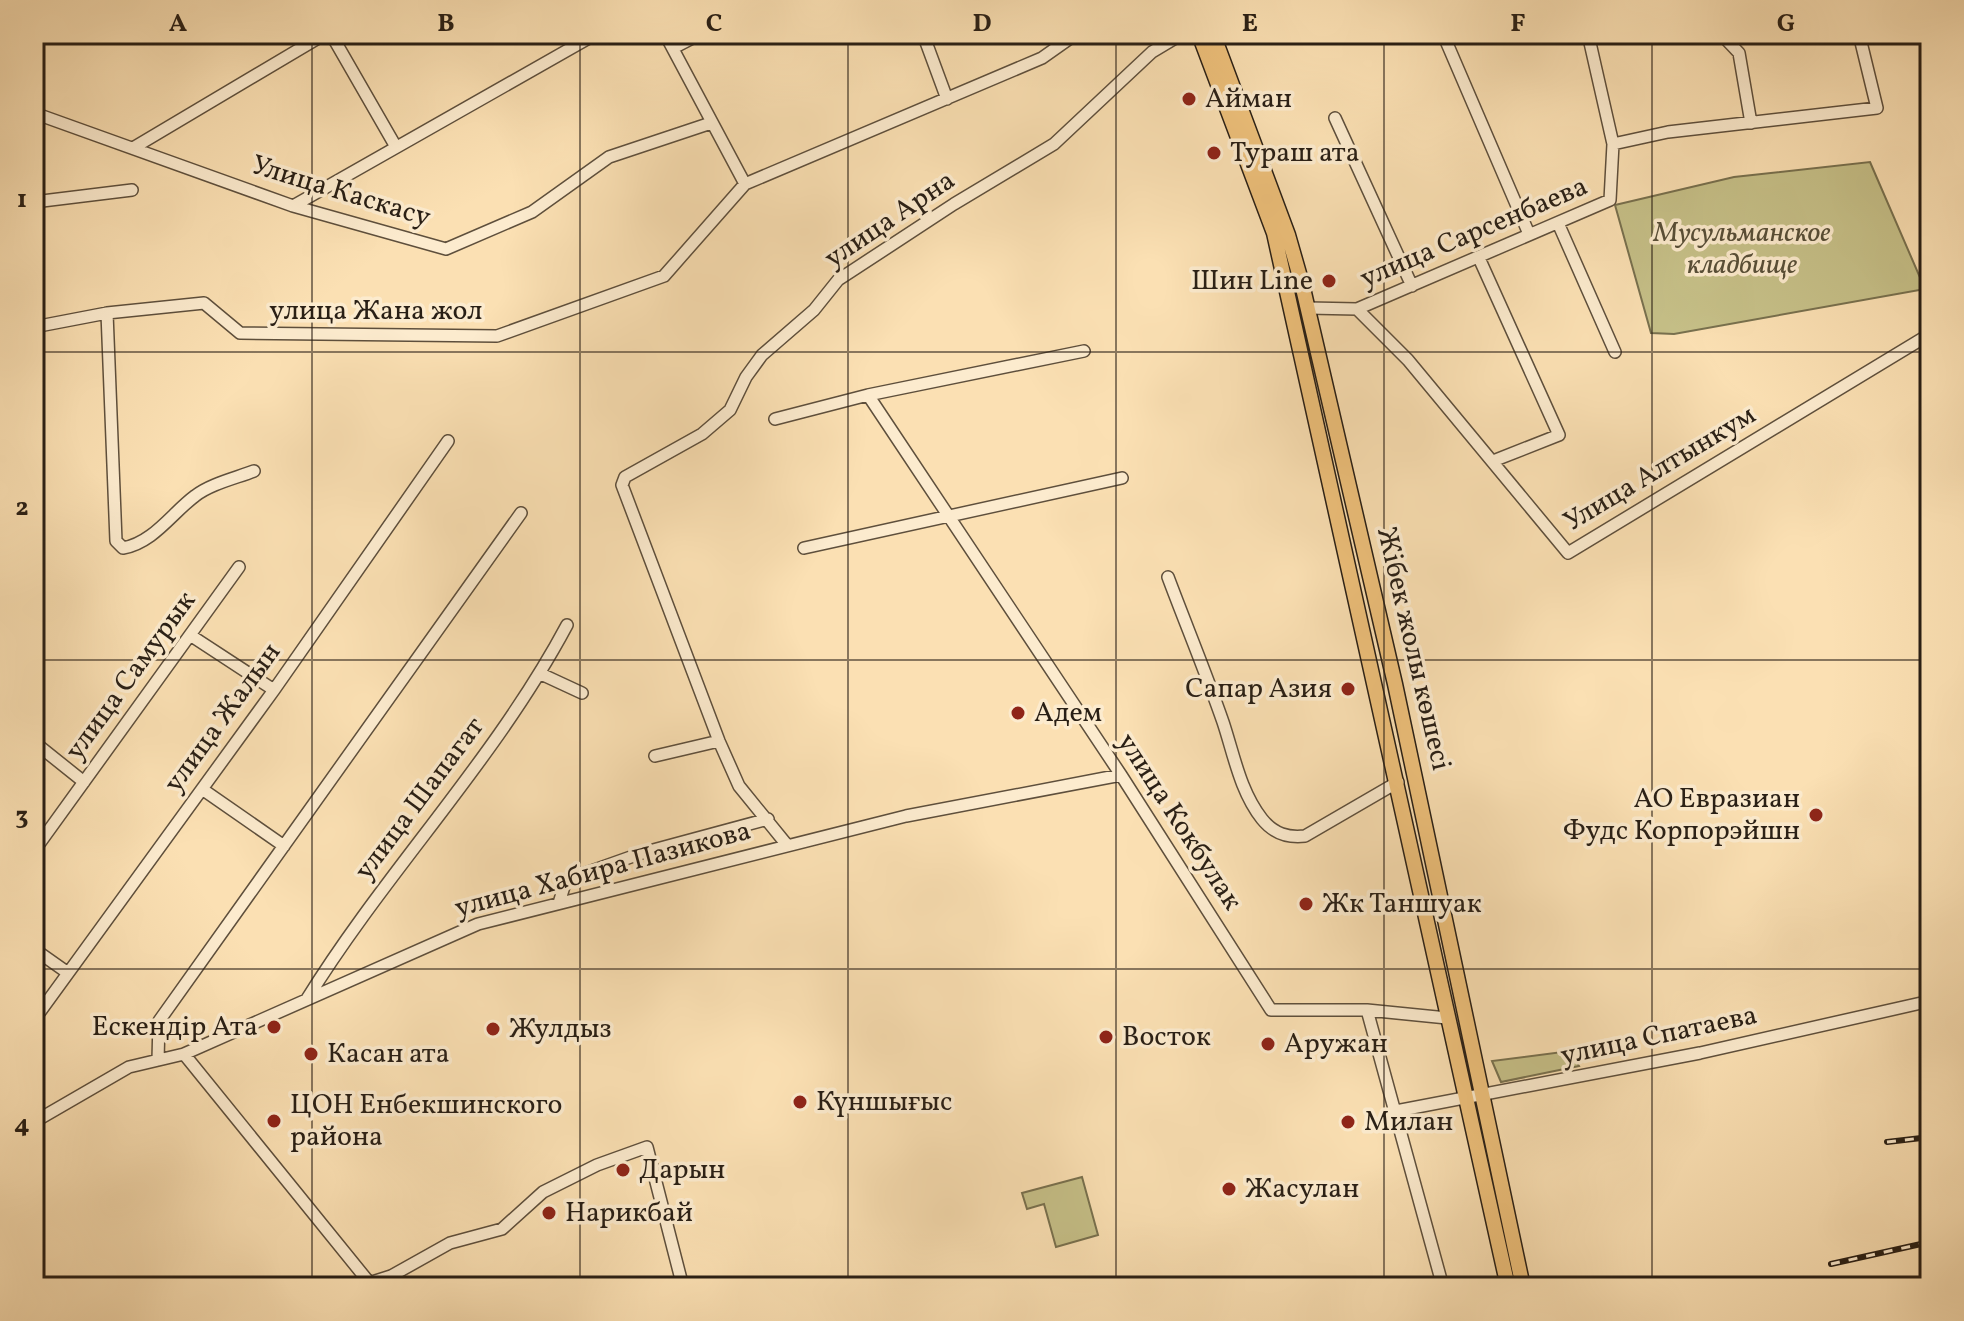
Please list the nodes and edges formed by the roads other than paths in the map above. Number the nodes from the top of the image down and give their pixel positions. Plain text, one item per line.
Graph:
1 (50, 34) edge
2 (328, 34) edge
3 (596, 34) edge
4 (665, 34) edge
5 (700, 34) edge
6 (923, 34) edge
7 (1076, 34) edge
8 (1182, 34) edge
9 (1199, 34) edge
10 (1213, 34) edge
11 (1443, 34) edge
12 (1588, 34) edge
13 (1721, 34) edge
14 (1859, 34) edge
15 (1924, 34) edge
16 (34, 43) edge
17 (673, 48) junction
18 (1930, 57) edge
19 (947, 99) junction
20 (34, 113) edge
21 (1335, 118) dead end
22 (711, 123) junction
23 (1751, 123) junction
24 (1613, 144) junction
25 (396, 147) junction
26 (133, 148) junction
27 (745, 184) junction
28 (132, 190) dead end
29 (34, 202) edge
30 (293, 206) junction
31 (1558, 223) junction
32 (1529, 234) junction
33 (1479, 258) junction
34 (1412, 286) junction
35 (1308, 308) junction
36 (1357, 309) junction
37 (107, 313) junction
38 (34, 327) edge
39 (1930, 334) edge
40 (1084, 351) dead end
41 (1615, 352) dead end
42 (868, 395) junction
43 (775, 419) dead end
44 (448, 441) dead end
45 (1493, 461) junction
46 (254, 471) dead end
47 (1122, 478) dead end
48 (521, 513) dead end
49 (949, 518) junction
50 (804, 548) dead end
51 (239, 567) dead end
52 (1168, 577) dead end
53 (567, 625) dead end
54 (190, 635) junction
55 (541, 674) junction
56 (274, 690) junction
57 (582, 693) dead end
58 (719, 741) junction
59 (34, 742) edge
60 (655, 756) dead end
61 (1121, 775) junction
62 (84, 782) junction
63 (1398, 782) junction
64 (202, 789) junction
65 (768, 819) junction
66 (787, 845) junction
67 (284, 846) junction
68 (35, 848) edge
69 (559, 903) junction
70 (34, 949) edge
71 (68, 973) junction
72 (306, 1000) junction
73 (1930, 1001) edge
74 (1367, 1010) junction
75 (1447, 1018) junction
76 (34, 1020) edge
77 (184, 1054) junction
78 (158, 1060) junction
79 (1473, 1098) junction
80 (1396, 1111) junction
81 (34, 1122) edge
82 (371, 1285) edge
83 (683, 1287) edge
84 (1443, 1287) edge
85 (1508, 1287) edge
86 (1523, 1287) edge

1 - 16 street
2 - 25 street
2 - 26 street
3 - 25 street
4 - 17 street
5 - 17 street
6 - 19 street
7 - 19 street, улица Жана жол
8 - 58 street, улица Арна
9 - 63 main road, Жібек жолы көшесі
10 - 35 main road, Жібек жолы көшесі
11 - 32 street
12 - 24 street
13 - 23 street
14 - 23 street
15 - 18 street
17 - 22 street
19 - 27 street, улица Жана жол
20 - 26 street, Улица Каскасу
21 - 34 street
22 - 27 street
22 - 30 street, Улица Каскасу
23 - 24 street
24 - 31 street, улица Сарсенбаева
25 - 30 street
26 - 30 street, Улица Каскасу
27 - 37 street, улица Жана жол
28 - 29 street
31 - 32 street, улица Сарсенбаева
31 - 41 street
32 - 33 street, улица Сарсенбаева
33 - 34 street, улица Сарсенбаева
33 - 45 street
34 - 36 street, улица Сарсенбаева
35 - 36 street
35 - 79 main road, Жібек жолы көшесі
36 - 45 street, Улица Алтынкум
37 - 38 street, улица Жана жол
37 - 46 street
39 - 45 street, Улица Алтынкум
40 - 42 street
42 - 43 street
42 - 49 street, улица Кокбулак
44 - 56 street, улица Жалын
47 - 49 street
48 - 67 street
49 - 50 street
49 - 61 street, улица Кокбулак
51 - 54 street, улица Самурык
52 - 63 street
53 - 55 street, улица Шапагат
54 - 56 street
54 - 62 street, улица Самурык
55 - 57 street
55 - 72 street, улица Шапагат
56 - 64 street, улица Жалын
58 - 60 street
58 - 65 street, улица Арна
59 - 62 street
61 - 66 street, улица Хабира Пазикова
61 - 74 street, улица Кокбулак
62 - 68 street, улица Самурык
63 - 75 main road, Жібек жолы көшесі
64 - 67 street
64 - 71 street, улица Жалын
65 - 66 street, улица Арна
65 - 69 street
66 - 69 street, улица Хабира Пазикова
67 - 78 street
69 - 72 street, улица Хабира Пазикова
70 - 71 street
71 - 76 street, улица Жалын
72 - 77 street, улица Хабира Пазикова
73 - 79 street, улица Спатаева
74 - 75 street, улица Кокбулак
74 - 80 street
75 - 79 main road, Жібек жолы көшесі
77 - 78 street, улица Хабира Пазикова
77 - 82 street
78 - 81 street, улица Хабира Пазикова
79 - 80 street, улица Спатаева
79 - 85 main road, Жібек жолы көшесі
79 - 86 main road, Жібек жолы көшесі
80 - 84 street
82 - 83 street

